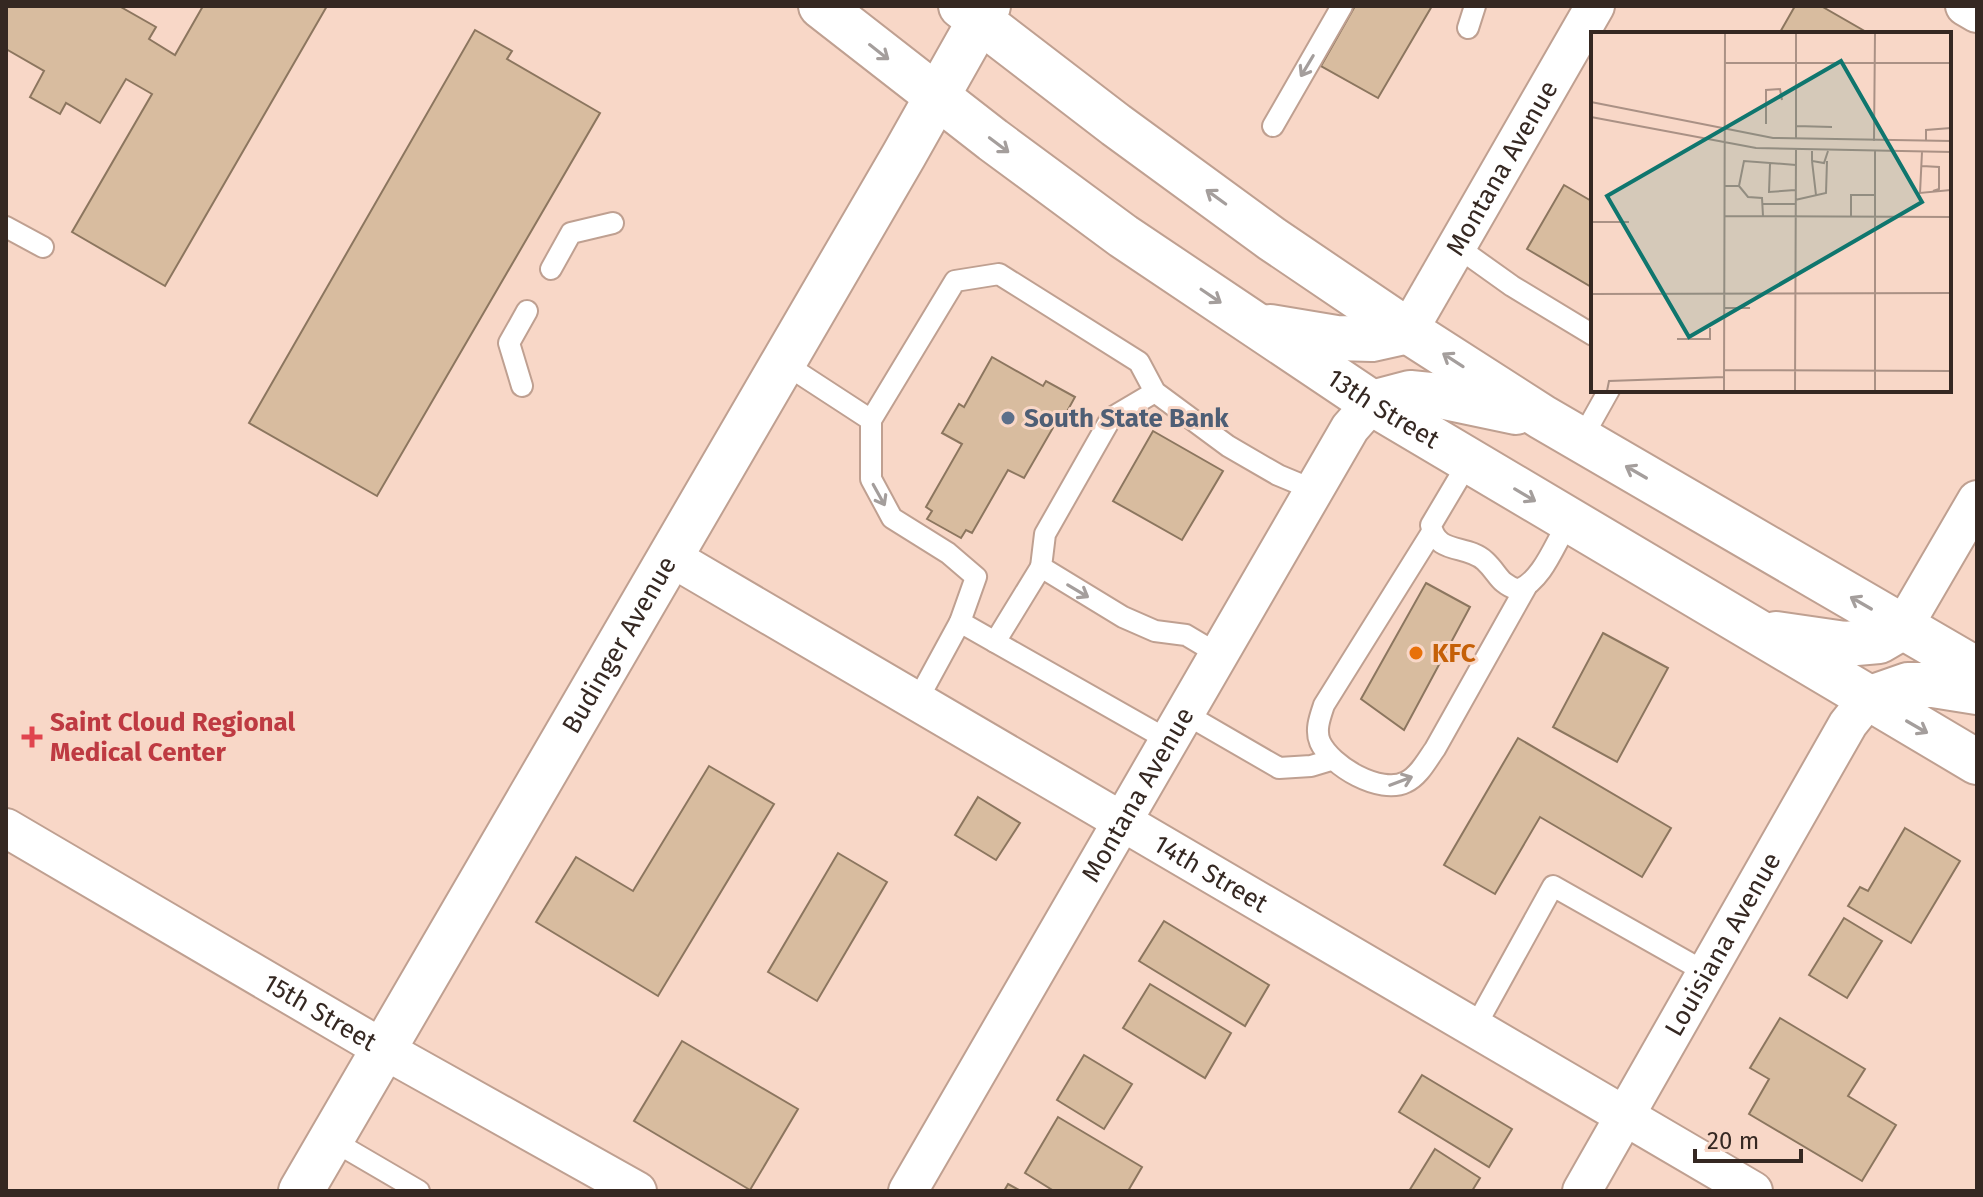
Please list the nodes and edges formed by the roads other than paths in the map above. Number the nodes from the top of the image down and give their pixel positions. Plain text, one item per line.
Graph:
1 (821, 6) edge
2 (1342, 6) edge
3 (1475, 6) edge
4 (1595, 6) edge
5 (1965, 6) edge
6 (976, 11) edge
7 (1977, 13) edge
8 (1468, 28) dead end
9 (938, 97) junction
10 (1273, 126) dead end
11 (613, 223) dead end
12 (6, 227) edge
13 (1456, 246) junction
14 (43, 247) dead end
15 (551, 269) dead end
16 (527, 311) dead end
17 (1252, 323) junction
18 (1408, 331) junction
19 (1591, 334) edge
20 (782, 362) junction
21 (522, 386) dead end
22 (1155, 392) junction
23 (1608, 392) edge
24 (1372, 403) junction
25 (1542, 417) junction
26 (871, 420) junction
27 (1581, 440) junction
28 (1469, 461) junction
29 (1314, 490) junction
30 (1977, 500) edge
31 (1569, 521) junction
32 (1432, 532) junction
33 (669, 556) junction
34 (1041, 567) junction
35 (1526, 587) junction
36 (960, 622) junction
37 (1903, 627) junction
38 (1754, 631) junction
39 (995, 642) junction
40 (1218, 654) junction
41 (1977, 670) edge
42 (1977, 692) edge
43 (1868, 699) junction
44 (917, 701) junction
45 (1176, 726) junction
46 (1331, 760) junction
47 (1977, 762) edge
48 (1121, 820) junction
49 (6, 828) edge
50 (1707, 973) junction
51 (1474, 1029) junction
52 (383, 1049) junction
53 (1625, 1117) junction
54 (330, 1139) junction
55 (301, 1191) edge
56 (419, 1191) edge
57 (637, 1191) edge
58 (908, 1191) edge
59 (1582, 1191) edge
60 (1753, 1191) edge

1 -> 9 main road, 13th Street
2 -> 10 lane
3 - 8 lane
4 - 13 street, Montana Avenue
5 - 7 street
6 - 9 main road, Budinger Avenue
18 -> 6 main road
9 -> 17 main road, 13th Street
9 - 20 main road, Budinger Avenue
11 - 15 lane
12 - 14 lane
13 - 18 street, Montana Avenue
13 - 19 lane
16 - 21 lane
17 - 18 main road
17 - 24 main road, 13th Street
25 -> 18 main road
20 - 26 lane
20 - 33 main road, Budinger Avenue
22 - 26 lane
22 - 29 lane
22 - 34 lane
23 - 27 lane
24 - 25 main road
24 - 28 main road, 13th Street
24 - 29 street, Montana Avenue
25 - 27 main road
26 -> 36 lane
37 -> 27 main road
28 -> 31 main road, 13th Street
28 - 32 lane
29 - 40 street, Montana Avenue
30 - 37 street
31 - 35 lane
31 - 38 main road, 13th Street
32 - 35 lane
32 - 46 lane
33 - 44 street, 14th Street
33 - 52 main road, Budinger Avenue
34 - 39 lane
34 -> 40 lane
46 -> 35 lane
36 - 39 lane
36 - 44 lane
37 - 38 main road
37 - 41 main road
38 - 43 main road, 13th Street
39 - 45 lane
40 - 45 street, Montana Avenue
42 - 43 main road
43 -> 47 main road, 13th Street
43 - 50 street, Louisiana Avenue
44 - 48 street, 14th Street
45 - 46 lane
45 - 48 street, Montana Avenue
48 - 51 street, 14th Street
48 - 58 street, Montana Avenue
49 - 52 street, 15th Street
50 - 51 lane
50 - 53 street, Louisiana Avenue
51 - 53 street, 14th Street
52 - 54 main road, Budinger Avenue
52 - 57 street, 15th Street
53 - 59 street, Louisiana Avenue
53 - 60 street, 14th Street
54 - 55 main road, Budinger Avenue
54 - 56 lane

